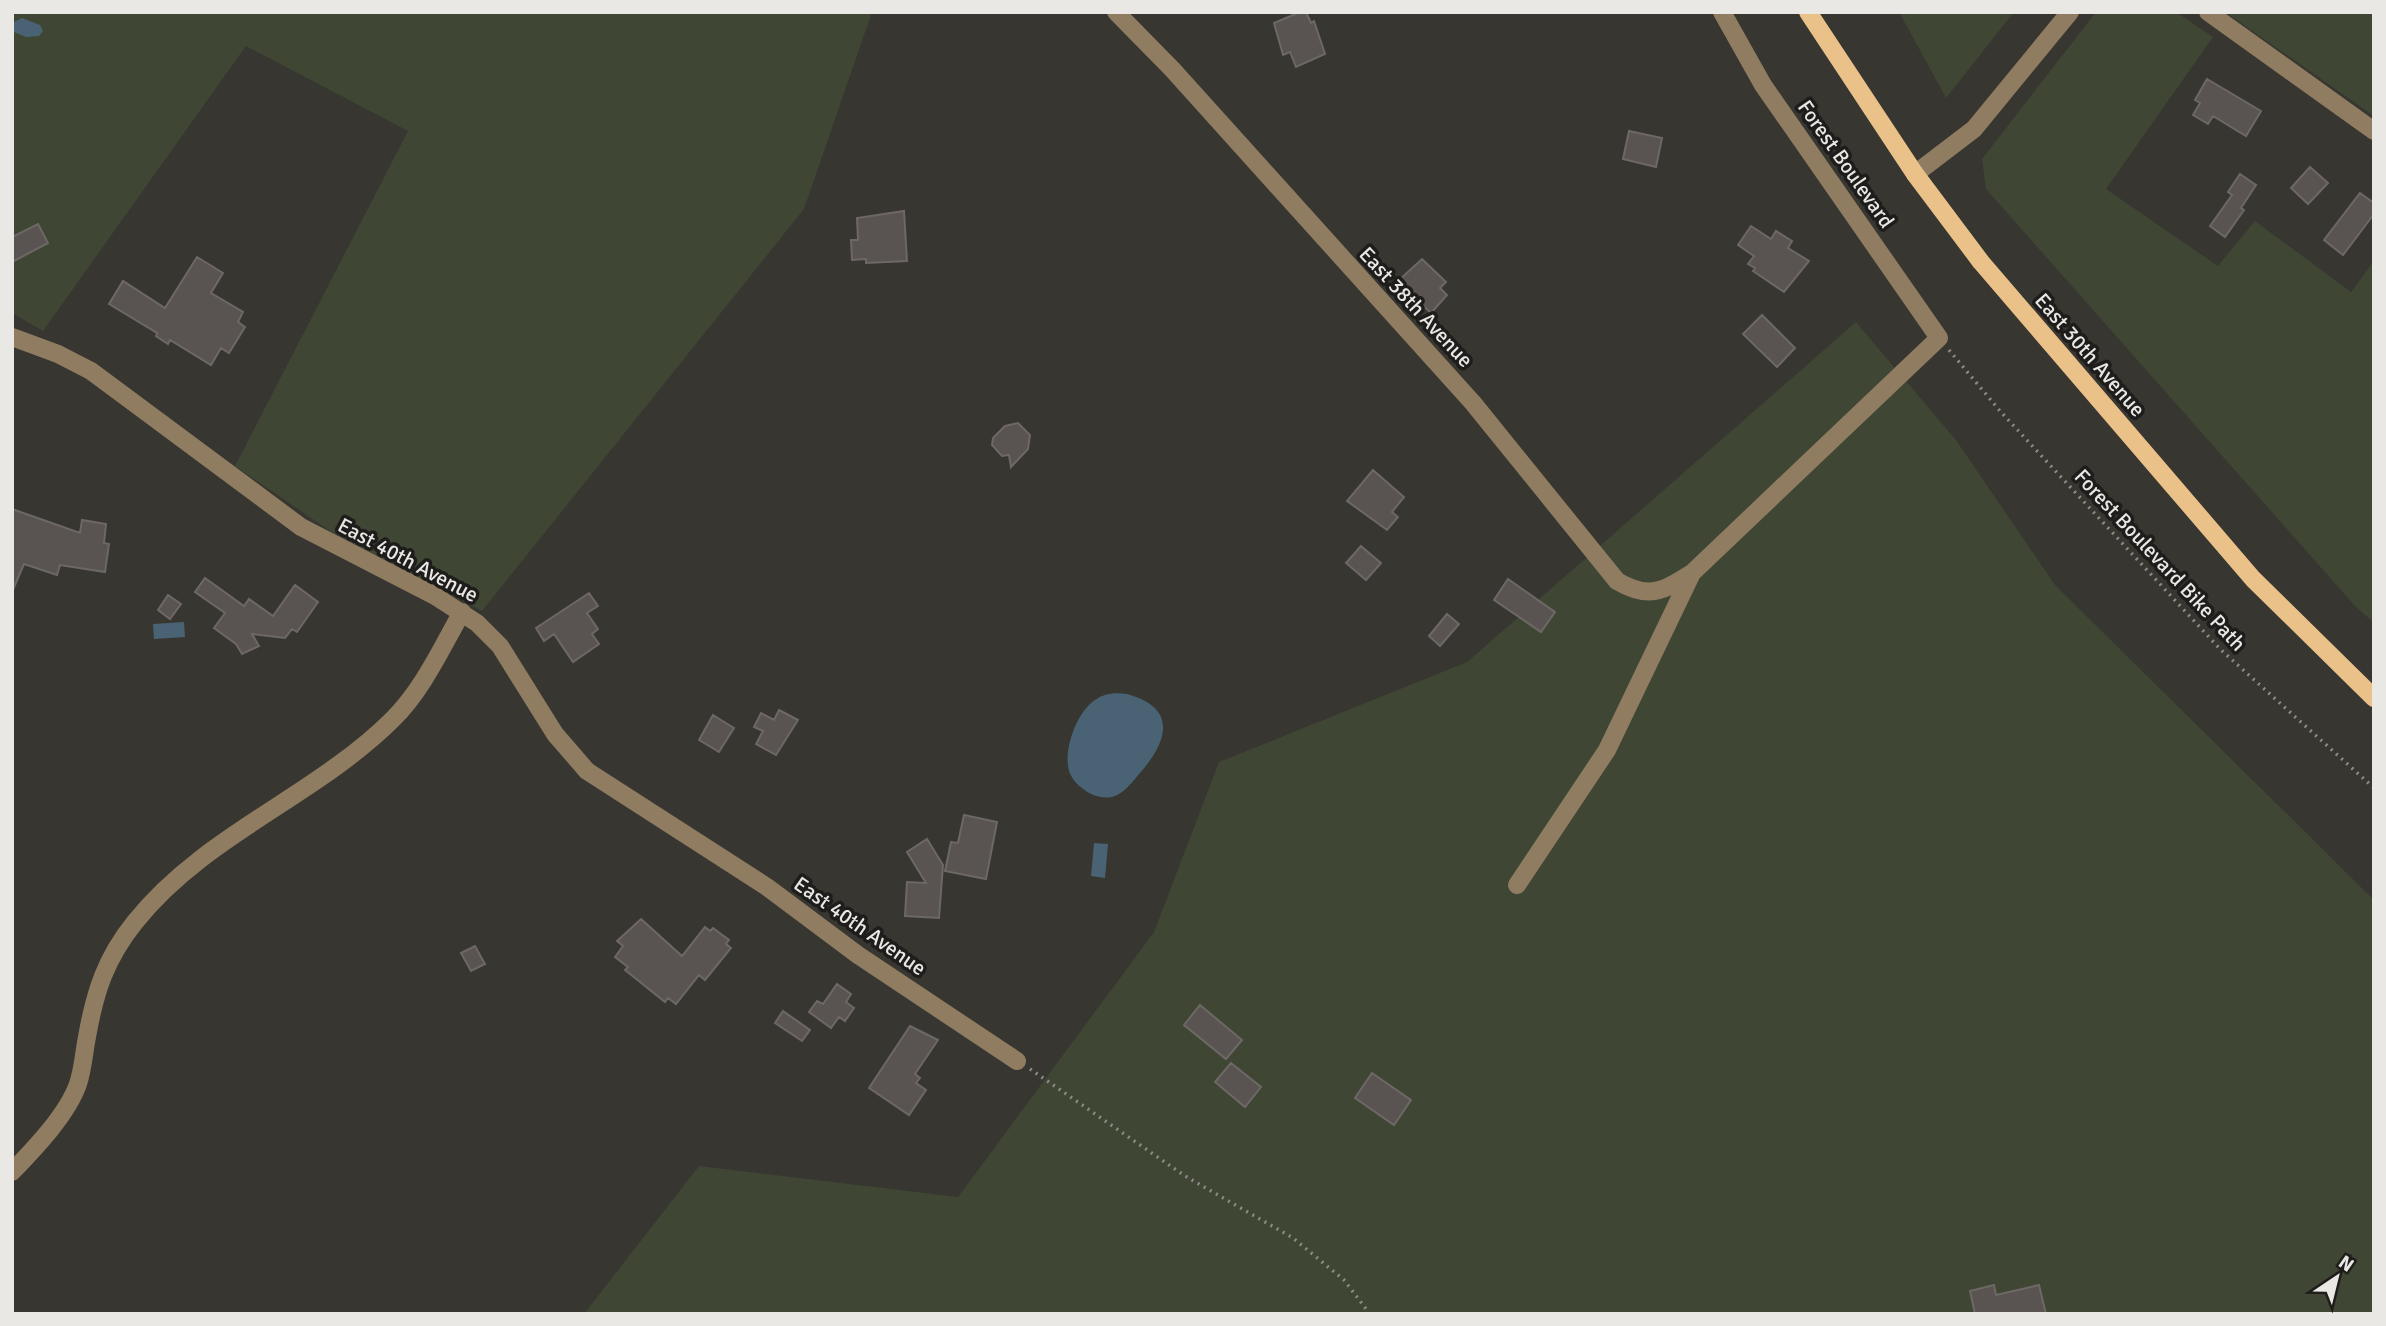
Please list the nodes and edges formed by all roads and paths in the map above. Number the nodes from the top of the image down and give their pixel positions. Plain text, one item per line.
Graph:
1 (1116, 12) edge
2 (1722, 12) edge
3 (1808, 12) edge
4 (2070, 12) edge
5 (2208, 12) edge
6 (2374, 131) edge
7 (1915, 174) junction
8 (12, 337) edge
9 (1939, 338) junction
10 (1692, 573) junction
11 (462, 612) junction
12 (2374, 698) edge
13 (2374, 788) edge
14 (1517, 885) dead end
15 (1017, 1060) joint
16 (12, 1172) edge
17 (1370, 1314) edge

1 - 10 street, East 38th Avenue
2 - 9 street, Forest Boulevard
3 - 7 main road, East 30th Avenue
4 - 7 street
5 - 6 street
7 - 12 main road, East 30th Avenue
8 - 11 street, East 40th Avenue
9 - 10 street, East 38th Avenue
9 - 13 path, Forest Boulevard Bike Path
10 - 14 street, East 38th Avenue
11 - 15 street, East 40th Avenue
11 - 16 street
15 - 17 path

